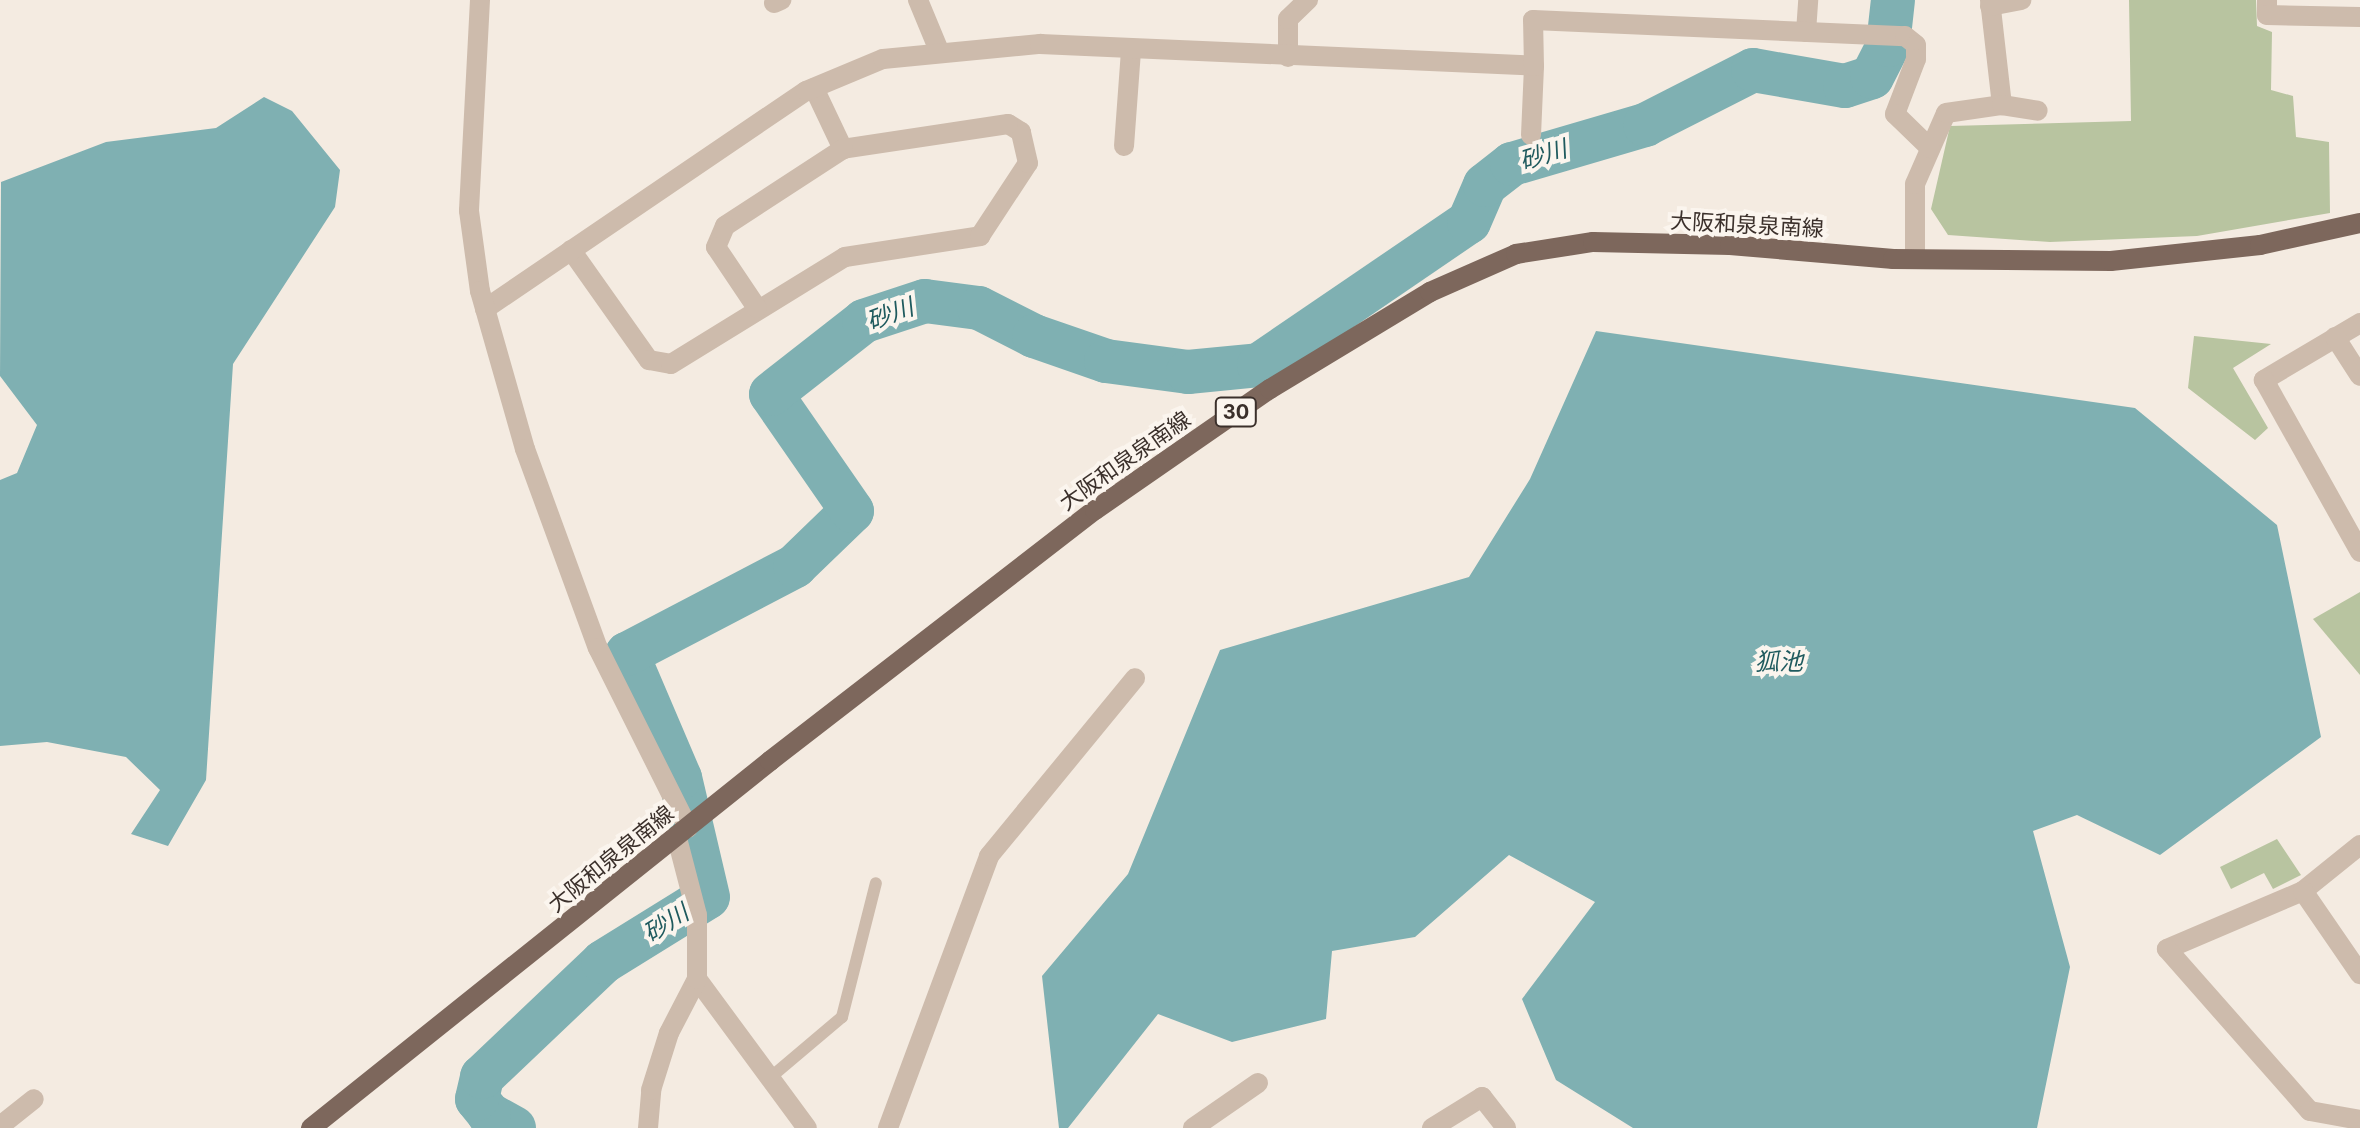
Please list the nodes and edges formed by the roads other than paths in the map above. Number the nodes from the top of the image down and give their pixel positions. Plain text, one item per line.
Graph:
1 (480, 0) edge
2 (918, 0) edge
3 (1308, 0) edge
4 (1808, 0) edge
5 (2021, 0) edge
6 (2267, 0) edge
7 (1990, 3) edge
8 (1534, 10) edge
9 (2360, 17) edge
10 (1806, 32) junction
11 (1131, 50) junction
12 (940, 53) junction
13 (1288, 57) junction
14 (1534, 66) junction
15 (814, 88) junction
16 (2002, 105) junction
17 (2038, 111) dead end
18 (1531, 135) dead end
19 (1124, 146) dead end
20 (1930, 148) junction
21 (843, 149) junction
22 (2360, 223) edge
23 (571, 250) junction
24 (1915, 259) junction
25 (757, 308) junction
26 (485, 309) junction
27 (2360, 323) edge
28 (2335, 337) junction
29 (2360, 376) edge
30 (2360, 552) edge
31 (1135, 678) dead end
32 (683, 833) junction
33 (2360, 845) edge
34 (876, 883) dead end
35 (2303, 891) junction
36 (2360, 974) edge
37 (697, 979) junction
38 (771, 1077) junction
39 (1258, 1083) dead end
40 (34, 1099) dead end
41 (2360, 1120) edge
42 (0, 1126) edge
43 (311, 1128) edge
44 (648, 1128) edge
45 (807, 1128) edge
46 (888, 1128) edge
47 (1193, 1128) edge
48 (1432, 1128) edge
49 (1506, 1128) edge

1 - 26 street
2 - 12 street
3 - 13 street
4 - 10 street
5 - 7 street
6 - 9 street
7 - 16 street
8 - 10 street
8 - 14 street
10 - 20 street
11 - 12 street
11 - 13 street
11 - 19 street
12 - 15 street
13 - 14 street
14 - 18 street
15 - 21 street
15 - 23 street
16 - 17 street
16 - 20 street
20 - 24 street
21 - 25 street
21 - 25 street
22 - 24 main road, 大阪和泉泉南線 / 30
23 - 25 street
23 - 26 street
24 - 32 main road, 大阪和泉泉南線 / 30
26 - 32 street
27 - 28 street
28 - 29 street
28 - 30 street
31 - 46 street
32 - 37 street
32 - 43 main road, 大阪和泉泉南線 / 30
33 - 35 street
34 - 38 lane
35 - 36 street
35 - 41 street
37 - 38 street
37 - 44 street
38 - 45 street
39 - 47 street
40 - 42 street
48 - 49 street

